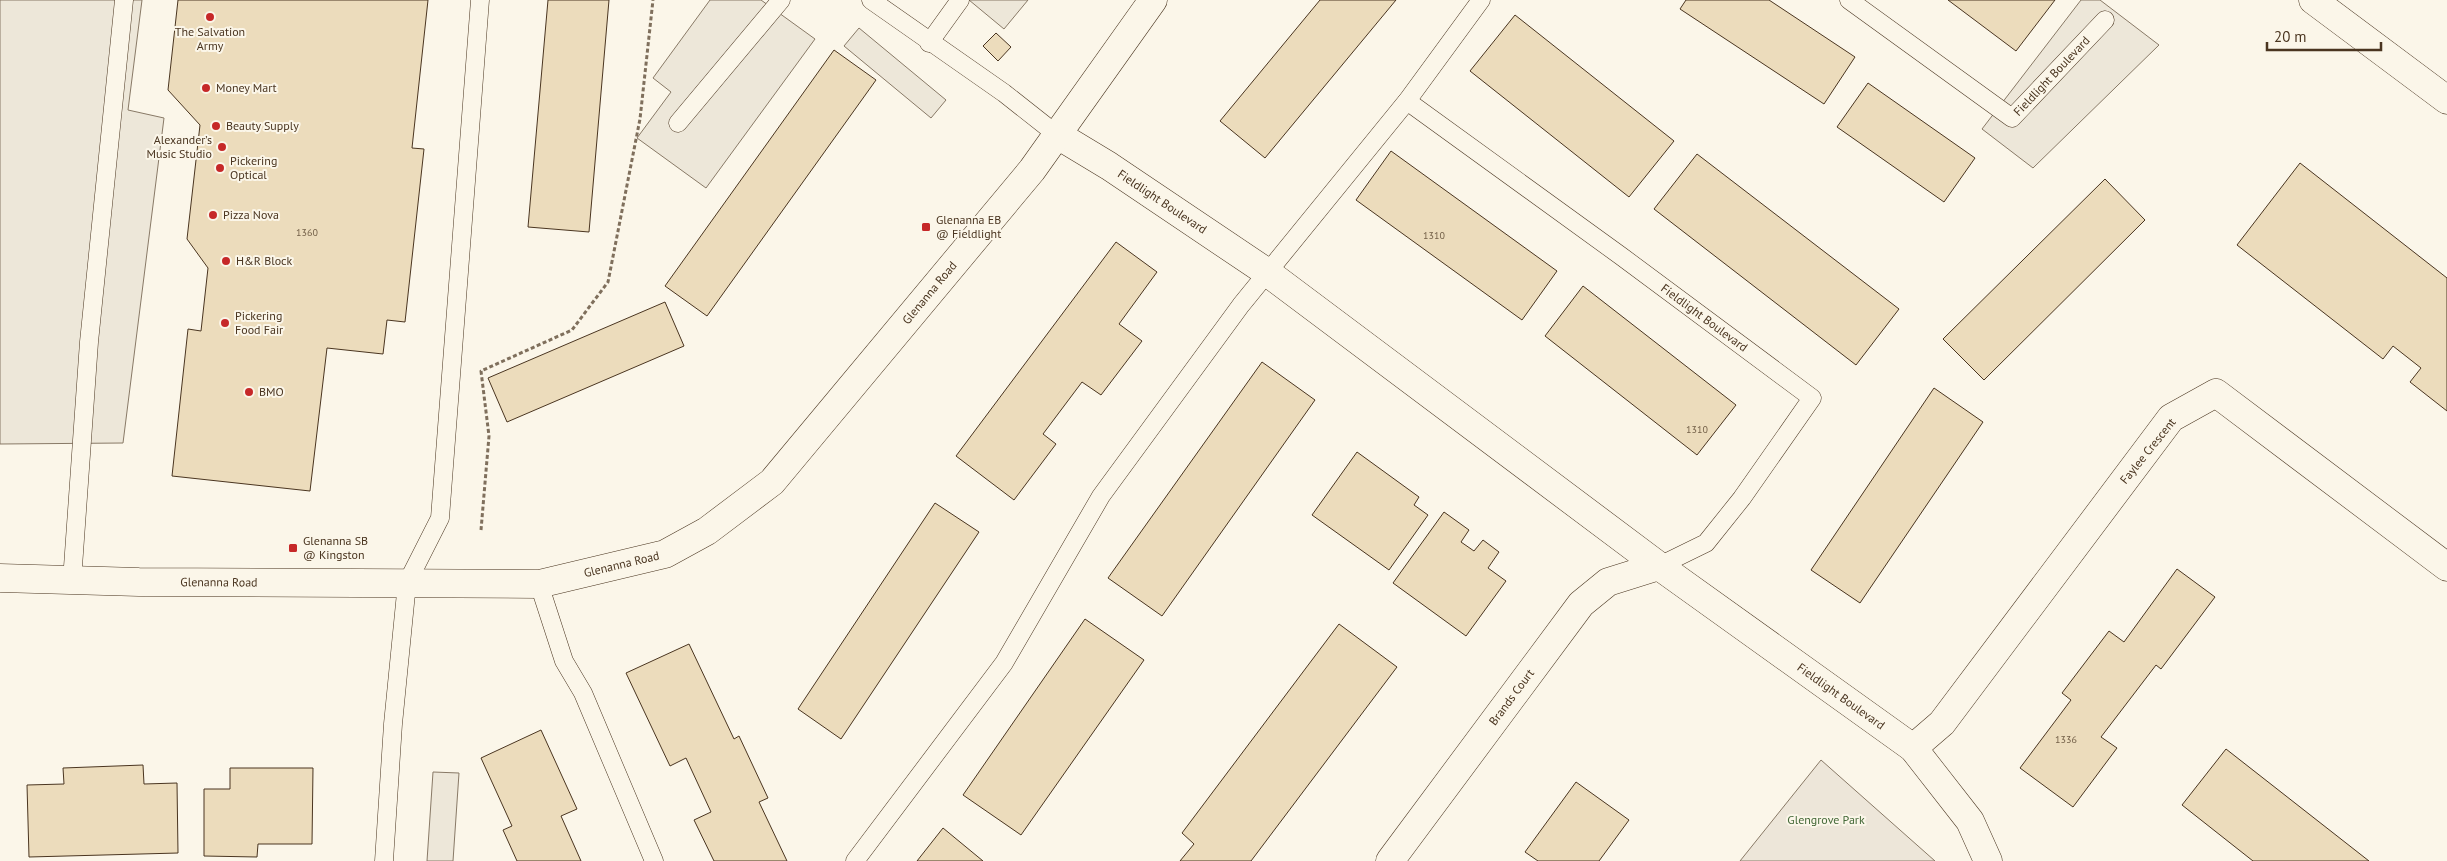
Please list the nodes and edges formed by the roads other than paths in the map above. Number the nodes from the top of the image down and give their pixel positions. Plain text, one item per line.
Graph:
1 (124, 0) edge
2 (480, 0) edge
3 (781, 0) edge
4 (871, 0) edge
5 (960, 0) edge
6 (1153, 0) edge
7 (1481, 0) edge
8 (1849, 0) edge
9 (2313, 0) edge
10 (2105, 20) dead end
11 (929, 43) junction
12 (2447, 100) edge
13 (1406, 102) junction
14 (678, 124) dead end
15 (1056, 134) junction
16 (1268, 272) junction
17 (1659, 566) junction
18 (2447, 567) edge
19 (0, 578) edge
20 (72, 581) junction
21 (406, 583) junction
22 (539, 584) junction
23 (1913, 748) junction
24 (384, 861) edge
25 (654, 861) edge
26 (855, 861) edge
27 (1390, 861) edge
28 (1988, 861) edge

1 - 20 lane
2 - 21 lane
3 - 14 lane
4 - 11 lane
5 - 11 lane
6 - 15 street, Glenanna Road
7 - 13 lane
8 - 10 lane, Fieldlight Boulevard
9 - 12 street
11 - 15 lane
13 - 16 lane
13 - 17 lane, Fieldlight Boulevard
15 - 16 street, Fieldlight Boulevard
15 - 22 street, Glenanna Road
16 - 17 street, Fieldlight Boulevard
16 - 26 lane
17 - 23 street, Fieldlight Boulevard
17 - 27 street, Brands Court
18 - 23 street, Faylee Crescent
19 - 20 street, Glenanna Road
20 - 21 street, Glenanna Road
21 - 22 street, Glenanna Road
21 - 24 lane
22 - 25 lane
23 - 28 street, Fieldlight Boulevard

